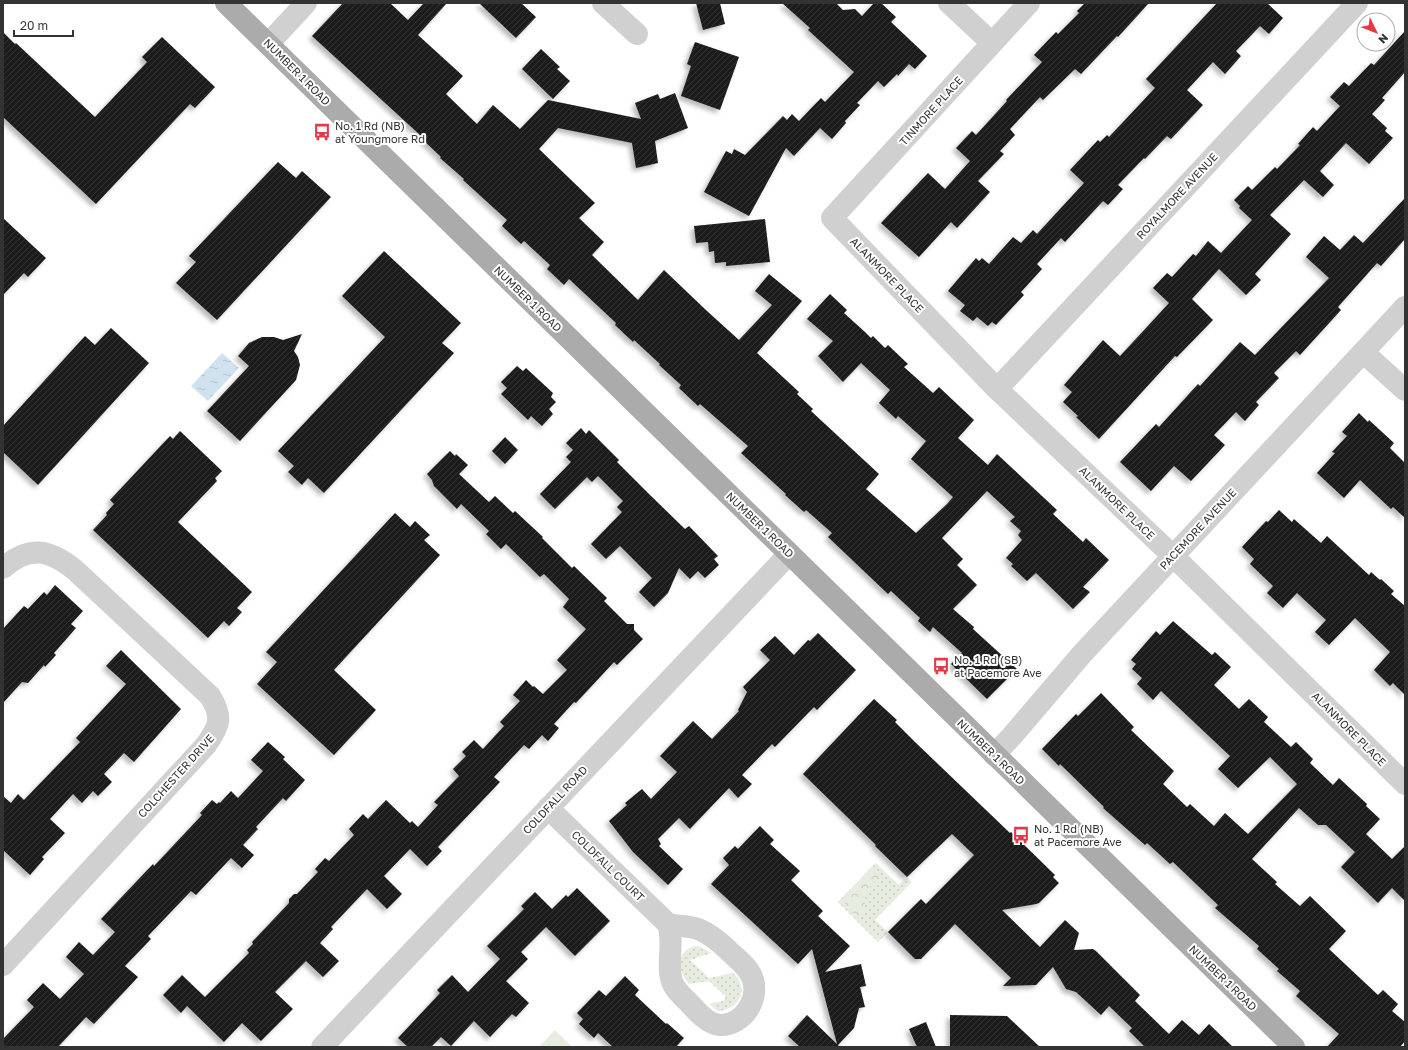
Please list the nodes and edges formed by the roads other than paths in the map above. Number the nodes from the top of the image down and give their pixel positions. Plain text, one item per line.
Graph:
1 (226, 3) edge
2 (306, 3) edge
3 (603, 3) edge
4 (949, 3) edge
5 (1029, 3) edge
6 (1356, 3) edge
7 (637, 34) dead end
8 (992, 43) junction
9 (268, 44) junction
10 (832, 218) joint
11 (1405, 307) edge
12 (1363, 352) junction
13 (997, 389) junction
14 (1405, 390) edge
15 (789, 554) junction
16 (1173, 556) junction
17 (3, 568) edge
18 (994, 755) junction
19 (1405, 784) edge
20 (548, 808) junction
21 (668, 924) junction
22 (3, 965) edge
23 (322, 1047) edge
24 (1294, 1047) edge

1 - 9 main road, NUMBER 1 ROAD
2 - 9 street
3 - 7 street
4 - 8 street
5 - 8 street, TINMORE PLACE
6 - 13 street, ROYALMORE AVENUE
8 - 10 street, TINMORE PLACE
9 - 15 main road, NUMBER 1 ROAD
10 - 13 street, ALANMORE PLACE
11 - 12 street, PACEMORE AVENUE
12 - 14 street
12 - 16 street, PACEMORE AVENUE
13 - 16 street, ALANMORE PLACE
15 - 18 main road, NUMBER 1 ROAD
15 - 20 street, COLDFALL ROAD
16 - 18 street, PACEMORE AVENUE
16 - 19 street, ALANMORE PLACE
17 - 22 street, COLCHESTER DRIVE
18 - 24 main road, NUMBER 1 ROAD
20 - 21 street, COLDFALL COURT
20 - 23 street, COLDFALL ROAD
21 - 21 street

